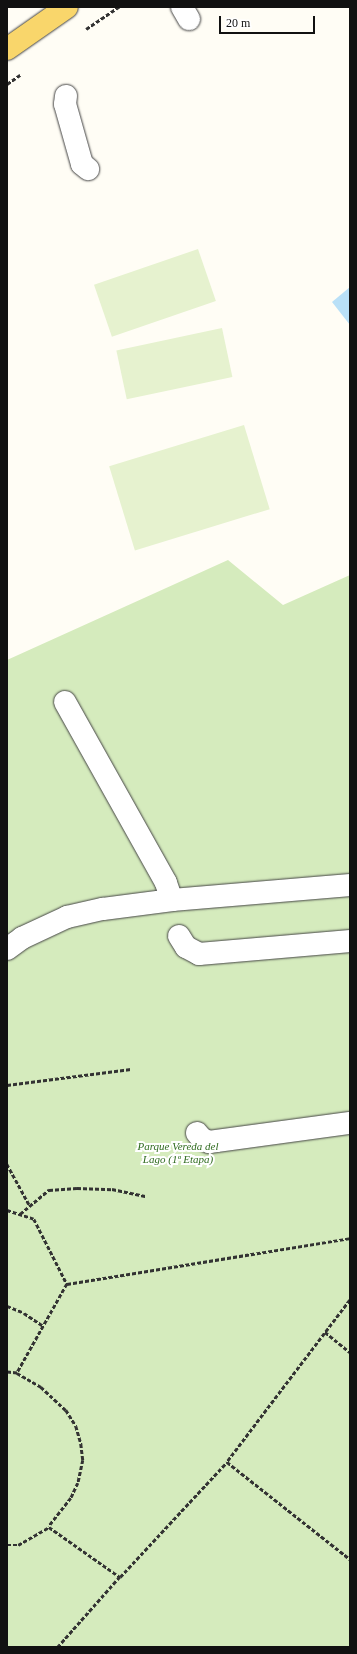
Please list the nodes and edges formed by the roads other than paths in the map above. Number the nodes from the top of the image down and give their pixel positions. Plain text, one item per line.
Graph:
1 (67, 7) edge
2 (7, 49) edge
3 (66, 96) dead end
4 (88, 169) dead end
5 (66, 702) dead end
6 (350, 885) edge
7 (172, 900) junction
8 (178, 936) dead end
9 (350, 941) edge
10 (7, 949) edge
11 (350, 1124) edge
12 (197, 1133) dead end

1 - 2 main road
3 - 4 street
5 - 7 street
6 - 7 street
7 - 10 street
8 - 9 street
11 - 12 street

